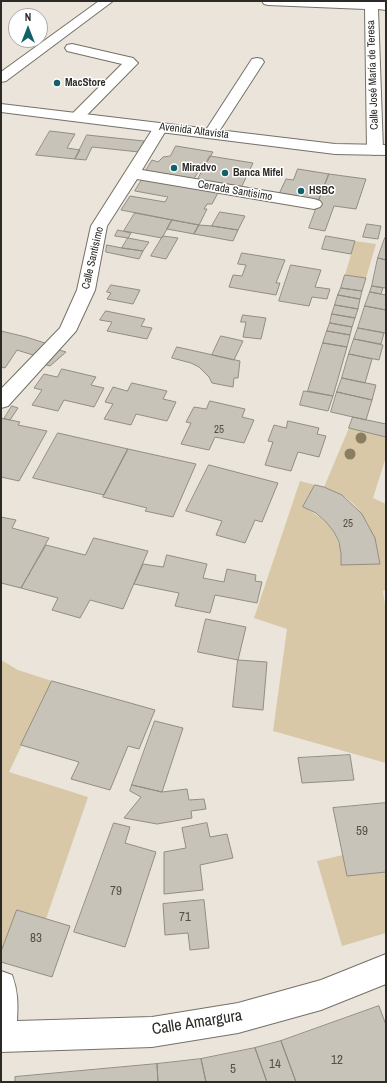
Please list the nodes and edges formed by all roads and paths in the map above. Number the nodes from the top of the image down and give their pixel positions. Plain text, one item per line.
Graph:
1 (107, 1) edge
2 (268, 1) edge
3 (371, 3) edge
4 (386, 6) edge
5 (72, 48) dead end
6 (257, 62) dead end
7 (1, 78) edge
8 (1, 108) edge
9 (77, 117) junction
10 (161, 127) junction
11 (211, 133) junction
12 (382, 152) edge
13 (132, 173) junction
14 (314, 204) dead end
15 (1, 401) edge
16 (386, 969) edge
17 (1, 986) edge
18 (1, 1029) edge
19 (1, 1036) edge

1 - 7 street
2 - 3 street
3 - 4 street
3 - 12 street, Calle José María de Teresa
5 - 9 street
6 - 11 street
8 - 9 street, Avenida Altavista
9 - 10 street, Avenida Altavista
10 - 11 street, Avenida Altavista
10 - 13 street, Calle Santisimo
11 - 12 street, Avenida Altavista
13 - 14 street, Cerrada Santisimo
13 - 15 street, Calle Santisimo
16 - 19 street, Calle Amargura
17 - 18 street

